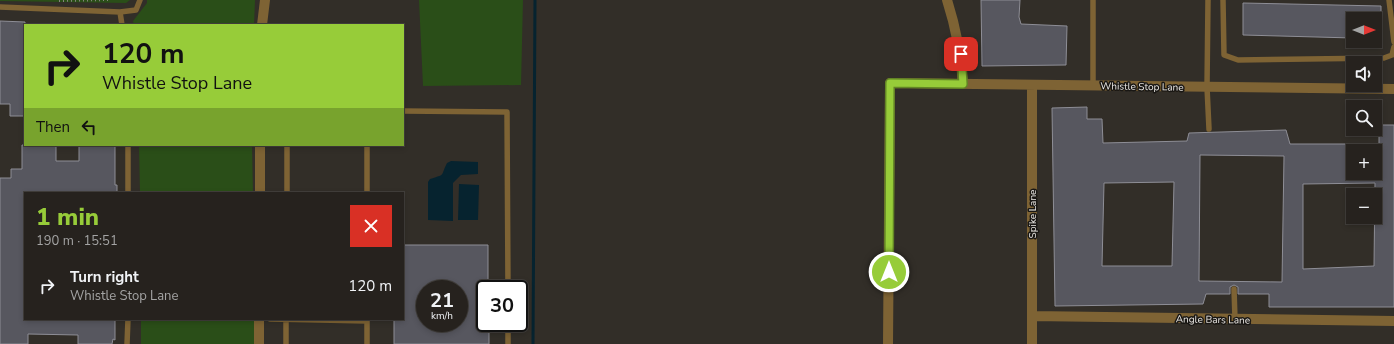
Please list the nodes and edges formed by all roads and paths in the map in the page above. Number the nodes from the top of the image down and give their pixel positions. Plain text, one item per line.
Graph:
1 (109, 0) edge
2 (140, 0) edge
3 (265, 0) edge
4 (947, 0) edge
5 (1093, 0) edge
6 (1208, 0) edge
7 (1223, 0) edge
8 (1389, 0) edge
9 (54, 1) edge
10 (0, 7) edge
11 (120, 12) junction
12 (122, 24) edge
13 (262, 24) edge
14 (1394, 42) edge
15 (1394, 47) edge
16 (963, 84) junction
17 (1032, 85) junction
18 (1093, 86) junction
19 (1207, 87) junction
20 (1394, 89) edge
21 (404, 111) edge
22 (1209, 129) dead end
23 (128, 146) edge
24 (260, 146) edge
25 (287, 146) edge
26 (367, 146) edge
27 (128, 192) edge
28 (260, 192) edge
29 (287, 192) edge
30 (367, 192) edge
31 (508, 280) edge
32 (1234, 289) dead end
33 (1032, 316) junction
34 (1235, 319) junction
35 (128, 320) edge
36 (259, 320) edge
37 (286, 320) edge
38 (367, 320) edge
39 (1394, 321) edge
40 (508, 332) edge
41 (127, 344) edge
42 (258, 344) edge
43 (286, 344) edge
44 (367, 344) edge
45 (508, 344) edge
46 (888, 344) edge
47 (1032, 344) edge

1 - 9 path
2 - 11 lane
3 - 13 street
4 - 16 street
5 - 18 lane
6 - 19 lane
7 - 15 lane
8 - 14 lane
10 - 11 lane
11 - 12 lane
16 - 17 street, Whistle Stop Lane
16 - 46 street, Whistle Stop Lane
17 - 18 street, Whistle Stop Lane
17 - 33 street, Spike Lane
18 - 19 street, Whistle Stop Lane
19 - 20 street, Whistle Stop Lane
19 - 22 lane
21 - 31 lane
23 - 27 lane
24 - 28 street
25 - 29 lane
26 - 30 lane
32 - 34 lane
33 - 34 street, Angle Bars Lane
33 - 47 street, Spike Lane
34 - 39 street, Angle Bars Lane
35 - 41 lane
36 - 42 street
37 - 43 lane
38 - 44 lane
40 - 45 lane

